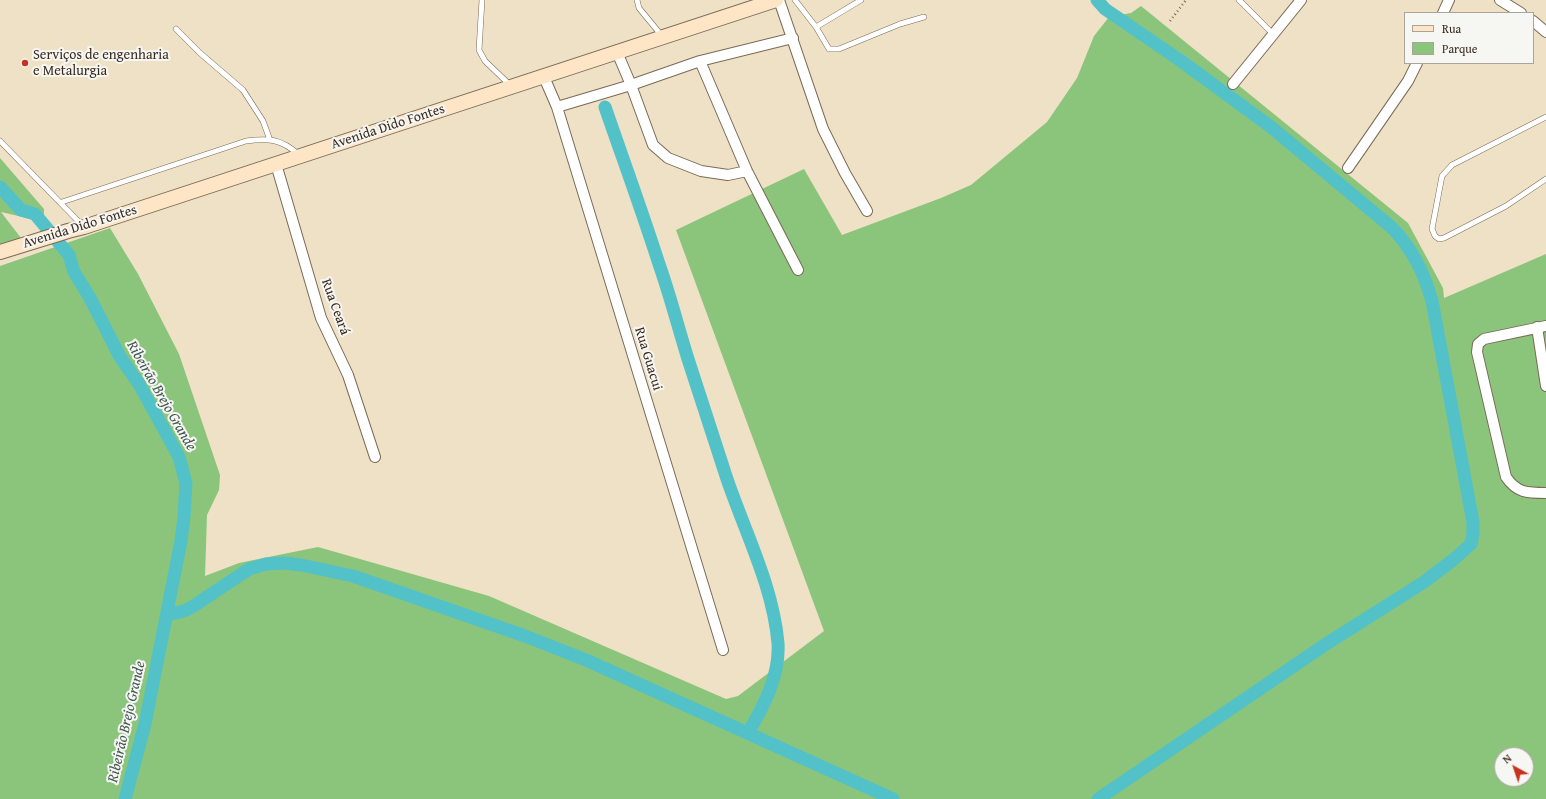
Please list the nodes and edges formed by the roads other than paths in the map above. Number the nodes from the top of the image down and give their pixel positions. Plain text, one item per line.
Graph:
1 (482, 0) edge
2 (637, 0) edge
3 (776, 0) edge
4 (780, 0) edge
5 (795, 0) edge
6 (861, 0) edge
7 (1239, 0) edge
8 (1301, 0) edge
9 (1448, 0) edge
10 (1500, 0) edge
11 (747, 4) edge
12 (1443, 12) edge
13 (1519, 12) edge
14 (924, 17) dead end
15 (1534, 22) edge
16 (816, 27) junction
17 (176, 29) dead end
18 (1546, 32) edge
19 (1273, 34) junction
20 (663, 37) junction
21 (793, 38) junction
22 (617, 52) junction
23 (700, 61) junction
24 (1416, 64) edge
25 (544, 77) junction
26 (1233, 84) dead end
27 (631, 85) junction
28 (512, 87) junction
29 (557, 107) junction
30 (1546, 117) edge
31 (270, 140) junction
32 (0, 141) edge
33 (301, 156) junction
34 (276, 164) junction
35 (1348, 168) dead end
36 (747, 171) junction
37 (1546, 179) edge
38 (62, 202) junction
39 (867, 211) dead end
40 (84, 227) junction
41 (0, 252) edge
42 (798, 270) dead end
43 (1541, 327) edge
44 (1546, 386) edge
45 (375, 458) dead end
46 (1546, 493) edge
47 (723, 650) dead end

1 - 28 lane
2 - 20 lane
3 - 11 street, Avenida Dido Fontes
4 - 21 street
5 - 16 lane
6 - 16 lane
7 - 19 lane
8 - 19 street
9 - 12 street
10 - 13 street
11 - 20 street, Avenida Dido Fontes
14 - 16 lane
15 - 18 street
17 - 31 lane
19 - 26 street
20 - 22 street, Avenida Dido Fontes
21 - 23 street
21 - 39 street
22 - 25 street, Avenida Dido Fontes
22 - 27 street
23 - 27 street
23 - 36 street
24 - 35 street
25 - 28 street, Avenida Dido Fontes
25 - 29 street, Rua Guacui
27 - 29 street
27 - 36 street
28 - 33 street, Avenida Dido Fontes
29 - 47 street, Rua Guacui
30 - 37 lane
31 - 33 lane
31 - 38 lane
32 - 38 lane
33 - 34 street, Avenida Dido Fontes
34 - 40 street, Avenida Dido Fontes
34 - 45 street, Rua Ceará
36 - 42 street
38 - 40 lane
40 - 41 street, Avenida Dido Fontes
43 - 44 street
43 - 46 street

